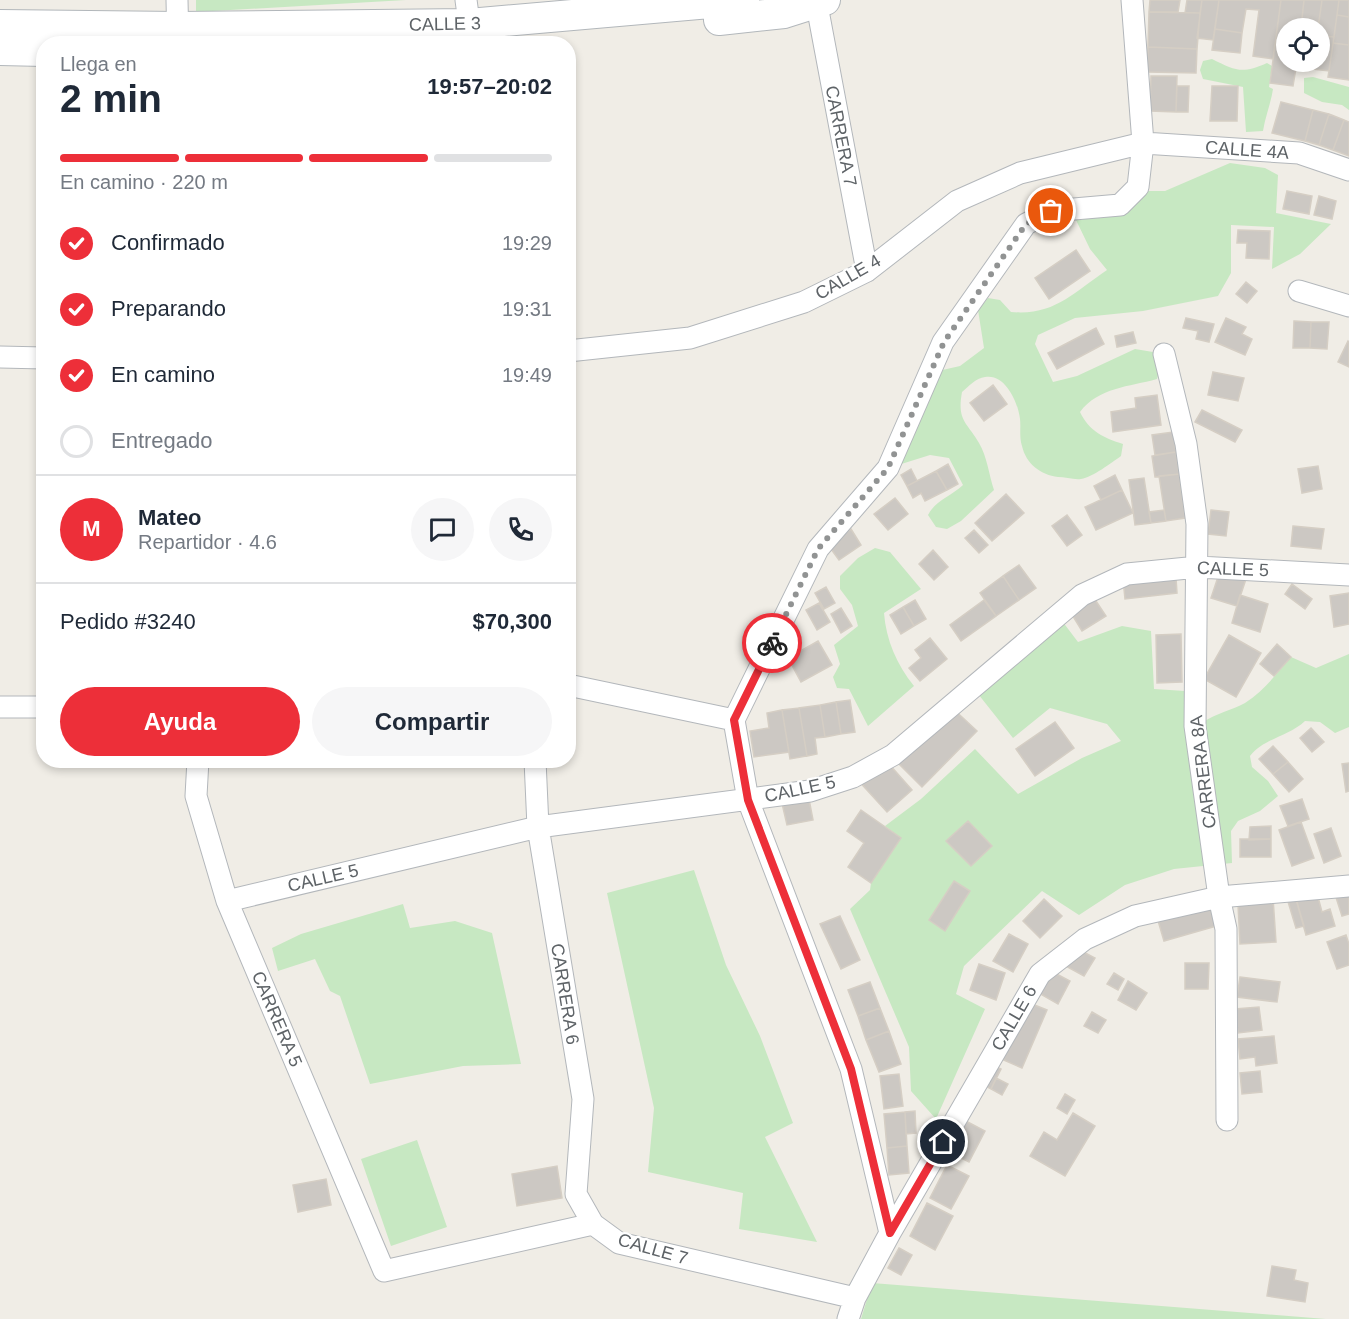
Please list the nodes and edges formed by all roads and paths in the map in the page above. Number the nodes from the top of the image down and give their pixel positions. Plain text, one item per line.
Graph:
1 (744, 0) edge
2 (816, 0) edge
3 (1132, 0) edge
4 (178, 24) edge
5 (0, 25) edge
6 (473, 28) edge
7 (0, 50) edge
8 (36, 51) edge
9 (1143, 143) junction
10 (1349, 170) edge
11 (867, 271) junction
12 (1299, 291) dead end
13 (1349, 306) edge
14 (576, 350) edge
15 (1164, 354) dead end
16 (0, 357) edge
17 (36, 358) edge
18 (1198, 567) junction
19 (1349, 575) edge
20 (576, 687) edge
21 (0, 707) edge
22 (36, 707) edge
23 (734, 720) junction
24 (198, 768) edge
25 (535, 768) edge
26 (748, 800) junction
27 (538, 826) junction
28 (1349, 886) edge
29 (1219, 897) junction
30 (227, 901) junction
31 (1227, 1120) dead end
32 (593, 1224) junction
33 (890, 1233) junction
34 (855, 1298) junction
35 (848, 1319) edge

1 - 6 main road, CALLE 3
2 - 6 main road, CALLE 3
2 - 11 street, CARRERA 7
3 - 9 street
4 - 5 main road, CALLE 3
4 - 6 main road, CALLE 3
7 - 8 main road
9 - 10 street, CALLE 4A
9 - 11 street, CALLE 4
9 - 23 street
11 - 14 street, CALLE 4
12 - 13 street
15 - 18 street, CARRERA 8A
16 - 17 street
18 - 19 street, CALLE 5
18 - 26 street, CALLE 5
18 - 29 street, CARRERA 8A
20 - 23 street
21 - 22 street
23 - 26 street
24 - 30 street, CARRERA 5
25 - 27 street, CARRERA 6
26 - 27 street, CALLE 5
26 - 33 street
27 - 30 street, CALLE 5
27 - 32 street, CARRERA 6
28 - 29 street, CALLE 6
29 - 31 street, CARRERA 8A
29 - 33 street, CALLE 6
30 - 32 street, CARRERA 5
32 - 34 street, CALLE 7
33 - 34 street, CALLE 6
34 - 35 street, CALLE 6

